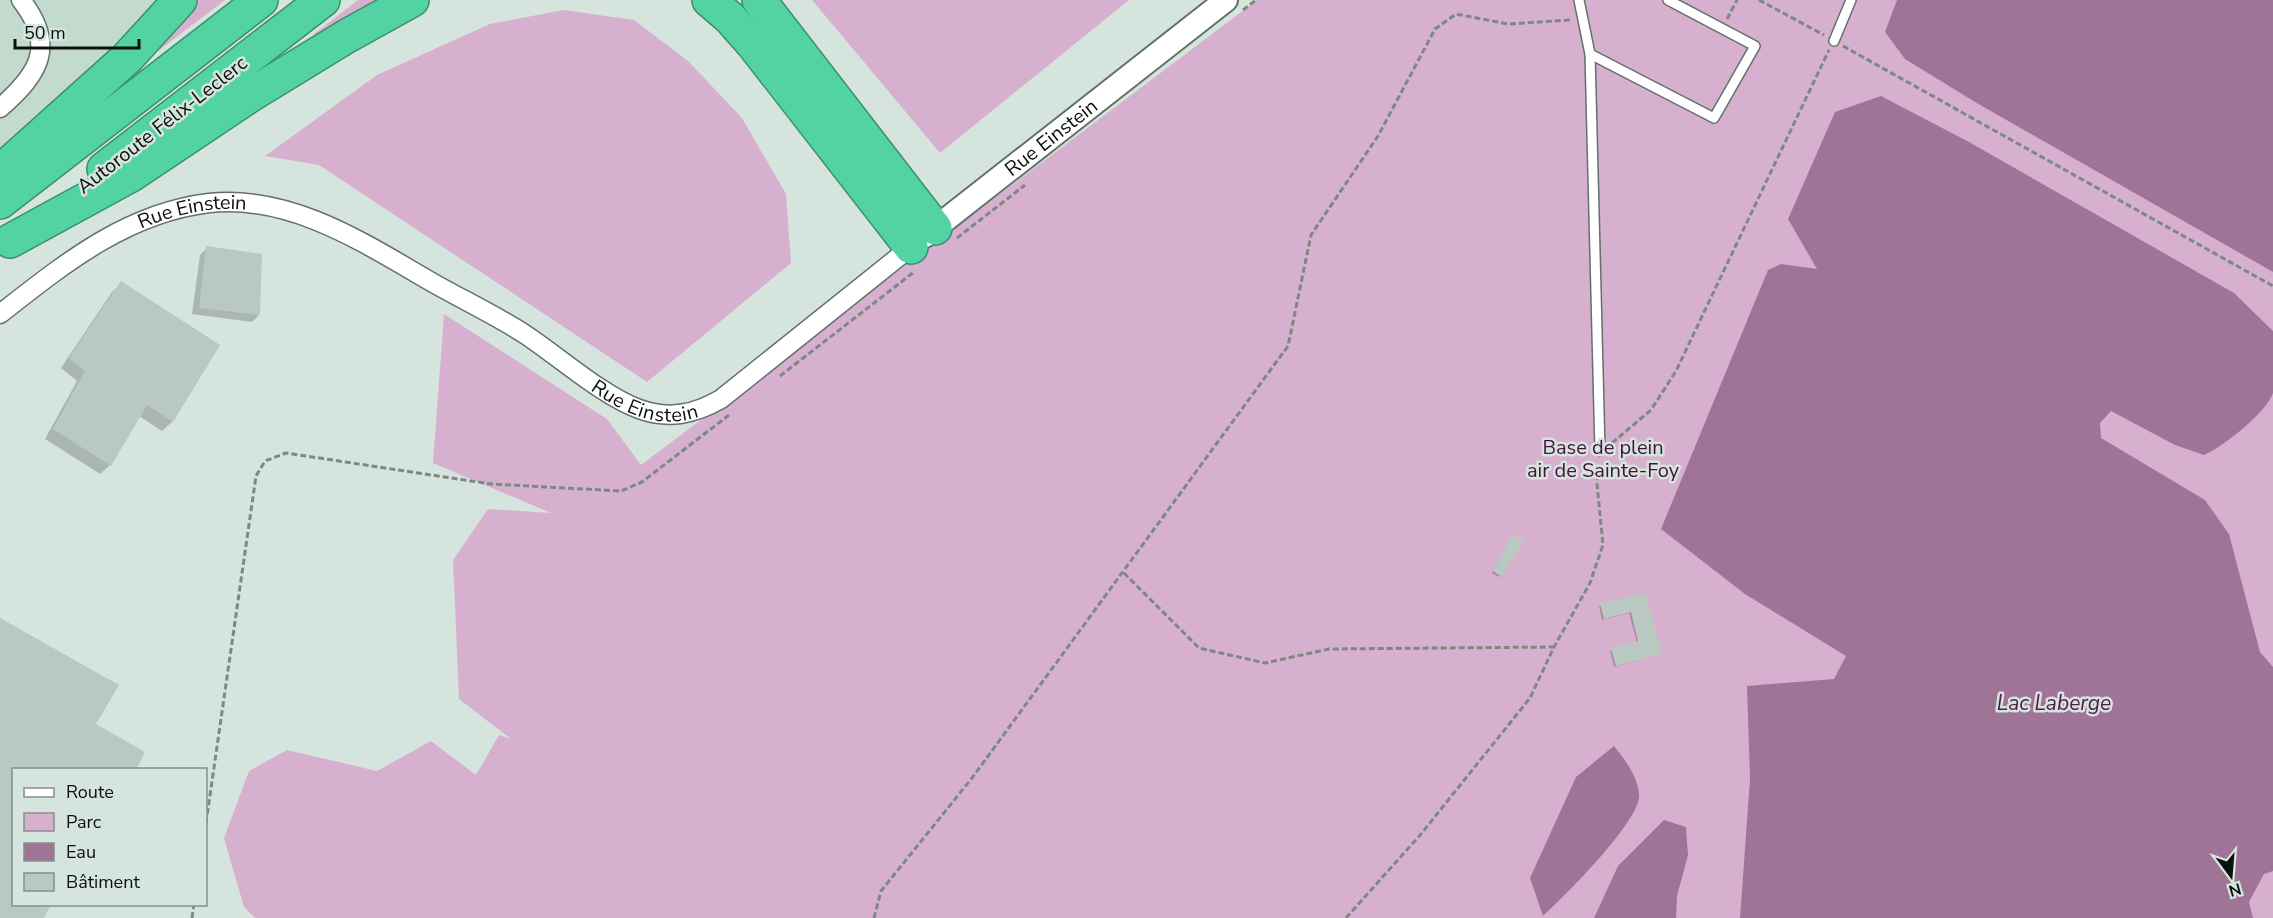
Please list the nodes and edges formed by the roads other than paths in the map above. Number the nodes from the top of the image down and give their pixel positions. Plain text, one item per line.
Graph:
1 (21, 0) edge
2 (180, 0) edge
3 (261, 0) edge
4 (323, 0) edge
5 (412, 0) edge
6 (709, 0) edge
7 (759, 0) edge
8 (1226, 0) edge
9 (1579, 0) edge
10 (1668, 0) edge
11 (1851, 0) edge
12 (1834, 40) road end
13 (1590, 54) junction
14 (0, 108) edge
15 (0, 172) edge
16 (0, 202) edge
17 (923, 237) junction
18 (5, 245) edge
19 (0, 314) edge
20 (1600, 452) road end

1 - 14 street
2 - 15 highway
3 - 16 highway, Autoroute Félix-Leclerc
4 - 18 highway, Autoroute Félix-Leclerc
5 - 18 highway
6 - 17 highway
7 - 17 highway
8 - 17 street, Rue Einstein
9 - 13 lane
10 - 13 lane
11 - 12 lane
13 - 20 lane
17 - 19 street, Rue Einstein

